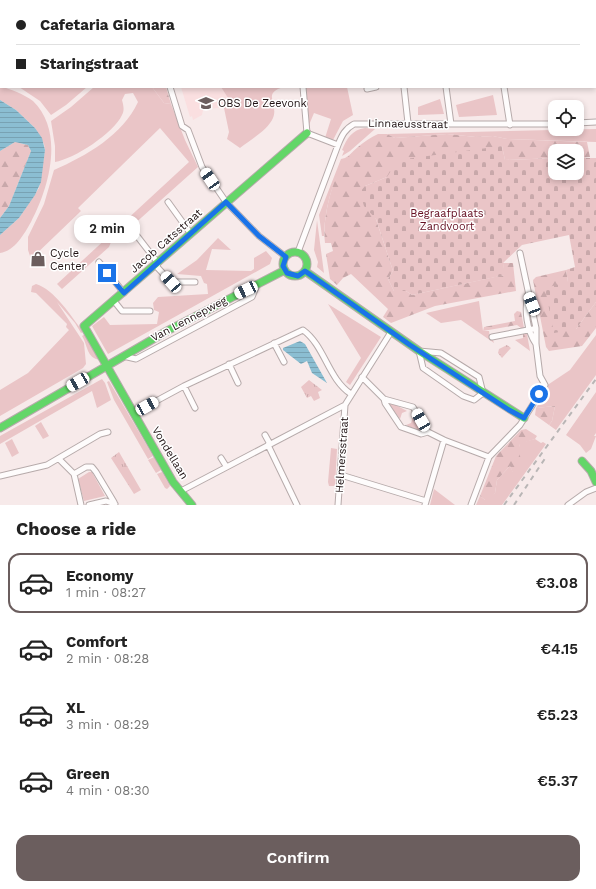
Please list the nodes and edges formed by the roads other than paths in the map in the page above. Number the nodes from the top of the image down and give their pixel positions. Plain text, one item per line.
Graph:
1 (170, 88) edge
2 (303, 88) edge
3 (372, 88) edge
4 (404, 88) edge
5 (446, 88) edge
6 (504, 88) edge
7 (367, 89) dead end
8 (596, 122) edge
9 (584, 123) edge
10 (408, 124) junction
11 (451, 124) junction
12 (548, 124) edge
13 (510, 125) junction
14 (306, 133) junction
15 (338, 145) junction
16 (168, 202) dead end
17 (226, 202) junction
18 (134, 232) dead end
19 (191, 234) junction
20 (298, 252) junction
21 (520, 253) dead end
22 (286, 257) junction
23 (99, 262) dead end
24 (158, 263) junction
25 (285, 270) junction
26 (305, 271) junction
27 (195, 282) dead end
28 (257, 284) junction
29 (124, 293) junction
30 (528, 294) junction
31 (114, 301) junction
32 (150, 310) dead end
33 (84, 326) joint
34 (536, 328) junction
35 (530, 330) junction
36 (391, 332) junction
37 (492, 337) dead end
38 (274, 342) junction
39 (536, 344) junction
40 (419, 351) junction
41 (123, 356) junction
42 (284, 362) dead end
43 (229, 364) junction
44 (107, 365) junction
45 (362, 378) junction
46 (238, 383) dead end
47 (184, 386) junction
48 (483, 393) junction
49 (351, 394) junction
50 (384, 400) junction
51 (345, 405) junction
52 (195, 408) dead end
53 (134, 413) junction
54 (524, 418) junction
55 (0, 428) edge
56 (108, 432) dead end
57 (428, 432) junction
58 (265, 435) dead end
59 (444, 440) junction
60 (269, 445) junction
61 (221, 458) dead end
62 (489, 458) junction
63 (59, 459) junction
64 (582, 461) dead end
65 (226, 466) junction
66 (74, 474) junction
67 (341, 475) junction
68 (0, 476) edge
69 (596, 482) edge
70 (596, 488) edge
71 (181, 491) junction
72 (426, 503) edge
73 (115, 504) edge
74 (81, 505) edge
75 (89, 505) edge
76 (192, 505) edge
77 (297, 505) edge
78 (338, 505) edge
79 (471, 505) edge
80 (568, 505) edge

1 - 17 street
2 - 14 street
3 - 7 street
4 - 10 street
5 - 11 street
6 - 13 street
8 - 9 street
10 - 11 street, Linnaeusstraat
10 - 15 street, Linnaeusstraat
11 - 13 street, Linnaeusstraat
12 - 13 street, Linnaeusstraat
14 - 15 street
14 - 17 main road, Jacob Catsstraat
15 - 20 street, Linnaeusstraat
16 - 19 street
17 - 19 main road, Jacob Catsstraat
17 - 22 street
18 - 24 street
19 - 24 main road, Jacob Catsstraat
20 - 22 main road
20 - 26 main road
21 - 30 street
22 - 25 main road
23 - 29 street
24 - 27 street
24 - 29 main road, Jacob Catsstraat
25 - 26 main road
25 - 28 main road, Van Lennepweg
26 - 36 main road
28 - 41 main road, Van Lennepweg
28 - 41 street, Van Lennepweg
29 - 31 main road, Jacob Catsstraat
30 - 34 street
30 - 35 street
31 - 32 street
31 - 33 main road, Jacob Catsstraat
33 - 44 main road, Vondellaan
34 - 35 street
34 - 39 street
35 - 37 street
35 - 39 street
36 - 40 main road
36 - 45 street
38 - 42 street
38 - 43 street
38 - 49 street
39 - 54 street
40 - 48 main road
40 - 48 street
40 - 48 street
41 - 44 main road, Van Lennepweg
43 - 46 street
43 - 47 street
44 - 53 main road, Vondellaan
44 - 55 main road, Van Lennepweg
45 - 49 street
45 - 50 street
47 - 52 street
47 - 53 street
48 - 54 main road
49 - 51 street
50 - 57 street
50 - 57 street
51 - 60 street
51 - 67 street, Helmersstraat
53 - 71 main road, Vondellaan
54 - 62 street
56 - 63 street
57 - 59 street
58 - 60 street
59 - 62 street
59 - 72 street
60 - 65 street
60 - 77 street
61 - 65 street
62 - 79 street
63 - 66 street
63 - 68 street
64 - 69 main road
65 - 71 street
66 - 73 street
66 - 74 street
67 - 72 street
67 - 78 street, Helmersstraat
70 - 80 street
71 - 76 main road, Vondellaan
73 - 75 street

